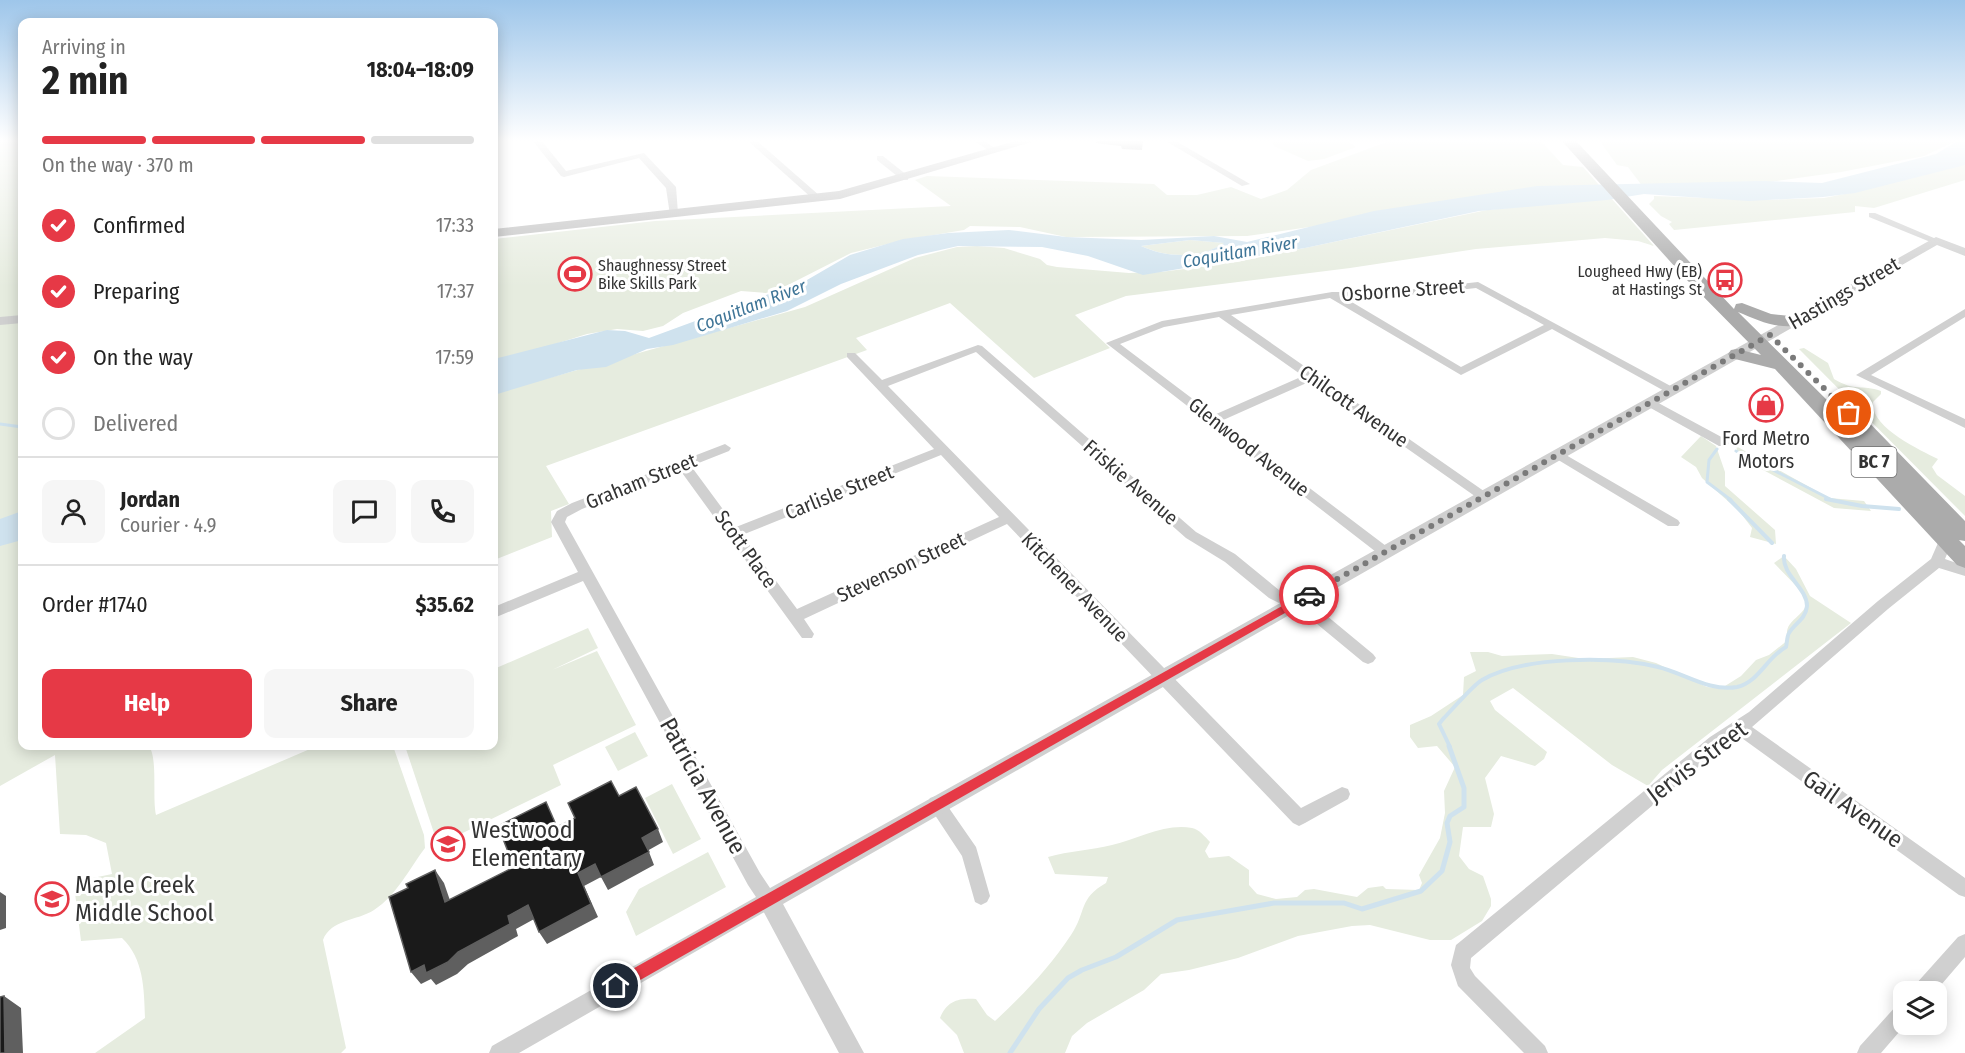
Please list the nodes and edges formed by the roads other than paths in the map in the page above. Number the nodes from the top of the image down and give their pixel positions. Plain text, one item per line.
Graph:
1 (671, 189) edge
2 (807, 189) edge
3 (865, 189) edge
4 (1614, 189) edge
5 (1624, 189) edge
6 (817, 198) junction
7 (673, 213) junction
8 (1872, 215) dead end
9 (1648, 220) junction
10 (498, 233) edge
11 (1936, 241) junction
12 (1965, 252) edge
13 (1332, 295) junction
14 (1742, 308) junction
15 (1965, 312) edge
16 (1223, 315) junction
17 (18, 319) edge
18 (0, 321) edge
19 (1794, 321) junction
20 (1552, 325) junction
21 (1764, 338) junction
22 (1112, 343) joint
23 (1737, 354) junction
24 (851, 355) dead end
25 (1782, 366) junction
26 (1311, 377) junction
27 (880, 385) junction
28 (1672, 390) junction
29 (1651, 403) junction
30 (1215, 419) junction
31 (1965, 424) edge
32 (1723, 443) dead end
33 (725, 448) dead end
34 (943, 450) junction
35 (1559, 455) junction
36 (683, 465) junction
37 (1484, 496) junction
38 (559, 518) joint
39 (1008, 518) junction
40 (1673, 523) dead end
41 (735, 533) junction
42 (1955, 537) edge
43 (1385, 552) junction
44 (1965, 560) edge
45 (1937, 562) junction
46 (1965, 571) edge
47 (585, 575) junction
48 (1294, 603) junction
49 (498, 611) edge
50 (794, 617) junction
51 (807, 634) dead end
52 (1368, 658) dead end
53 (1162, 678) junction
54 (1741, 728) junction
55 (1342, 794) dead end
56 (936, 803) junction
57 (1965, 889) edge
58 (981, 896) dead end
59 (769, 900) junction
60 (1965, 943) edge
61 (1932, 981) edge
62 (1893, 1024) edge
63 (499, 1053) edge
64 (852, 1053) edge
65 (1538, 1053) edge
66 (1867, 1053) edge

1 - 7 street
2 - 6 street
3 - 6 main road
4 - 9 main road, BC 7
5 - 9 main road, BC 7
6 - 7 main road
7 - 10 main road
8 - 11 street
9 - 14 main road, BC 7
9 - 21 main road, BC 7
11 - 12 street
11 - 19 street, Hastings Street
13 - 16 street, Osborne Street
13 - 20 street, Osborne Street
13 - 20 street
14 - 19 main road
14 - 21 main road, BC 7
15 - 31 street
16 - 22 street, Osborne Street
16 - 26 street, Chilcott Avenue
17 - 18 street
19 - 21 street, Hastings Street
20 - 28 street, Osborne Street
21 - 23 street, Hastings Street
21 - 25 main road, BC 7
21 - 42 main road, BC 7
22 - 30 street, Glenwood Avenue
23 - 25 main road
23 - 28 street, Hastings Street
24 - 27 street, Kitchener Avenue
25 - 42 main road, BC 7
26 - 30 street
26 - 37 street, Chilcott Avenue
27 - 34 street, Kitchener Avenue
27 - 48 street, Friskie Avenue
28 - 29 street, Hastings Street
29 - 32 street
29 - 35 street, Hastings Street
30 - 43 street, Glenwood Avenue
33 - 36 street, Graham Street
34 - 39 street, Kitchener Avenue
34 - 41 street, Carlisle Street
35 - 37 street, Hastings Street
35 - 40 street
36 - 38 street, Graham Street
36 - 41 street, Scott Place
37 - 43 street, Hastings Street
38 - 47 street, Patricia Avenue
39 - 50 street, Stevenson Street
39 - 53 street, Kitchener Avenue
41 - 50 street, Scott Place
42 - 44 main road, BC 7
42 - 45 street, Jervis Street
43 - 48 street, Hastings Street
45 - 46 street
45 - 54 street, Jervis Street
47 - 49 street
47 - 59 street, Patricia Avenue
48 - 52 street, Friskie Avenue
48 - 53 street, Hastings Street
50 - 51 street, Scott Place
53 - 55 street, Kitchener Avenue
53 - 56 street, Hastings Street
54 - 57 street, Gail Avenue
54 - 65 street, Jervis Street
56 - 58 street
56 - 59 street, Hastings Street
59 - 63 street, Hastings Street
59 - 64 street, Patricia Avenue
60 - 61 street
62 - 66 street

